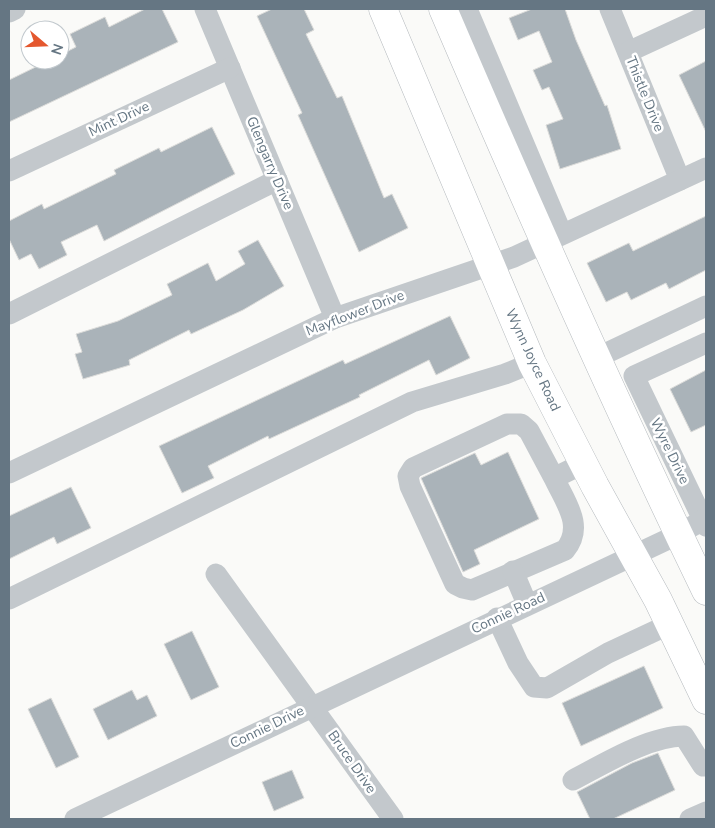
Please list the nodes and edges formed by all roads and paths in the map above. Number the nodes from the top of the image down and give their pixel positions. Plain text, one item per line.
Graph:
1 (15, 9) edge
2 (205, 9) edge
3 (384, 9) edge
4 (443, 9) edge
5 (467, 9) edge
6 (610, 9) edge
7 (9, 12) edge
8 (706, 16) edge
9 (628, 52) junction
10 (230, 68) junction
11 (706, 168) edge
12 (9, 171) edge
13 (277, 180) junction
14 (680, 180) junction
15 (552, 239) junction
16 (491, 264) junction
17 (706, 306) edge
18 (9, 314) edge
19 (334, 318) junction
20 (706, 343) edge
21 (596, 358) junction
22 (532, 363) junction
23 (584, 463) junction
24 (9, 473) edge
25 (554, 478) junction
26 (705, 523) edge
27 (678, 534) junction
28 (633, 554) junction
29 (513, 571) junction
30 (216, 574) dead end
31 (706, 591) edge
32 (9, 599) edge
33 (527, 604) junction
34 (497, 618) junction
35 (670, 624) junction
36 (706, 700) edge
37 (312, 705) junction
38 (706, 765) edge
39 (573, 780) dead end
40 (706, 812) edge
41 (75, 819) edge
42 (393, 819) edge
43 (690, 819) edge

1 - 7 street
2 - 10 street, Glengarry Drive
3 - 16 main road, Wynn Joyce Road
4 - 15 main road
5 - 15 street
6 - 9 street, Thistle Drive
8 - 9 street
9 - 14 street, Thistle Drive
10 - 12 street, Mint Drive
10 - 13 street, Glengarry Drive
11 - 14 street, Mayflower Drive
13 - 18 street
13 - 19 street, Glengarry Drive
14 - 15 street, Mayflower Drive
15 - 16 street, Mayflower Drive
15 - 21 main road
16 - 19 street, Mayflower Drive
16 - 22 main road, Wynn Joyce Road
17 - 21 street
19 - 24 street, Mayflower Drive
20 - 26 street, Wyre Drive
21 - 27 main road
22 - 23 main road, Wynn Joyce Road
22 - 32 street
23 - 25 street
23 - 28 main road, Wynn Joyce Road
25 - 29 street
25 - 29 street
26 - 27 street, Connie Road
27 - 28 street, Connie Road
27 - 31 main road
28 - 33 street, Connie Road
28 - 35 main road, Wynn Joyce Road
29 - 33 street
30 - 37 street, Connie Drive
33 - 34 street, Connie Road
34 - 35 street
34 - 37 street, Connie Road
35 - 36 main road, Wynn Joyce Road
37 - 41 street, Connie Drive
37 - 42 street, Bruce Drive
38 - 39 street
40 - 43 street

